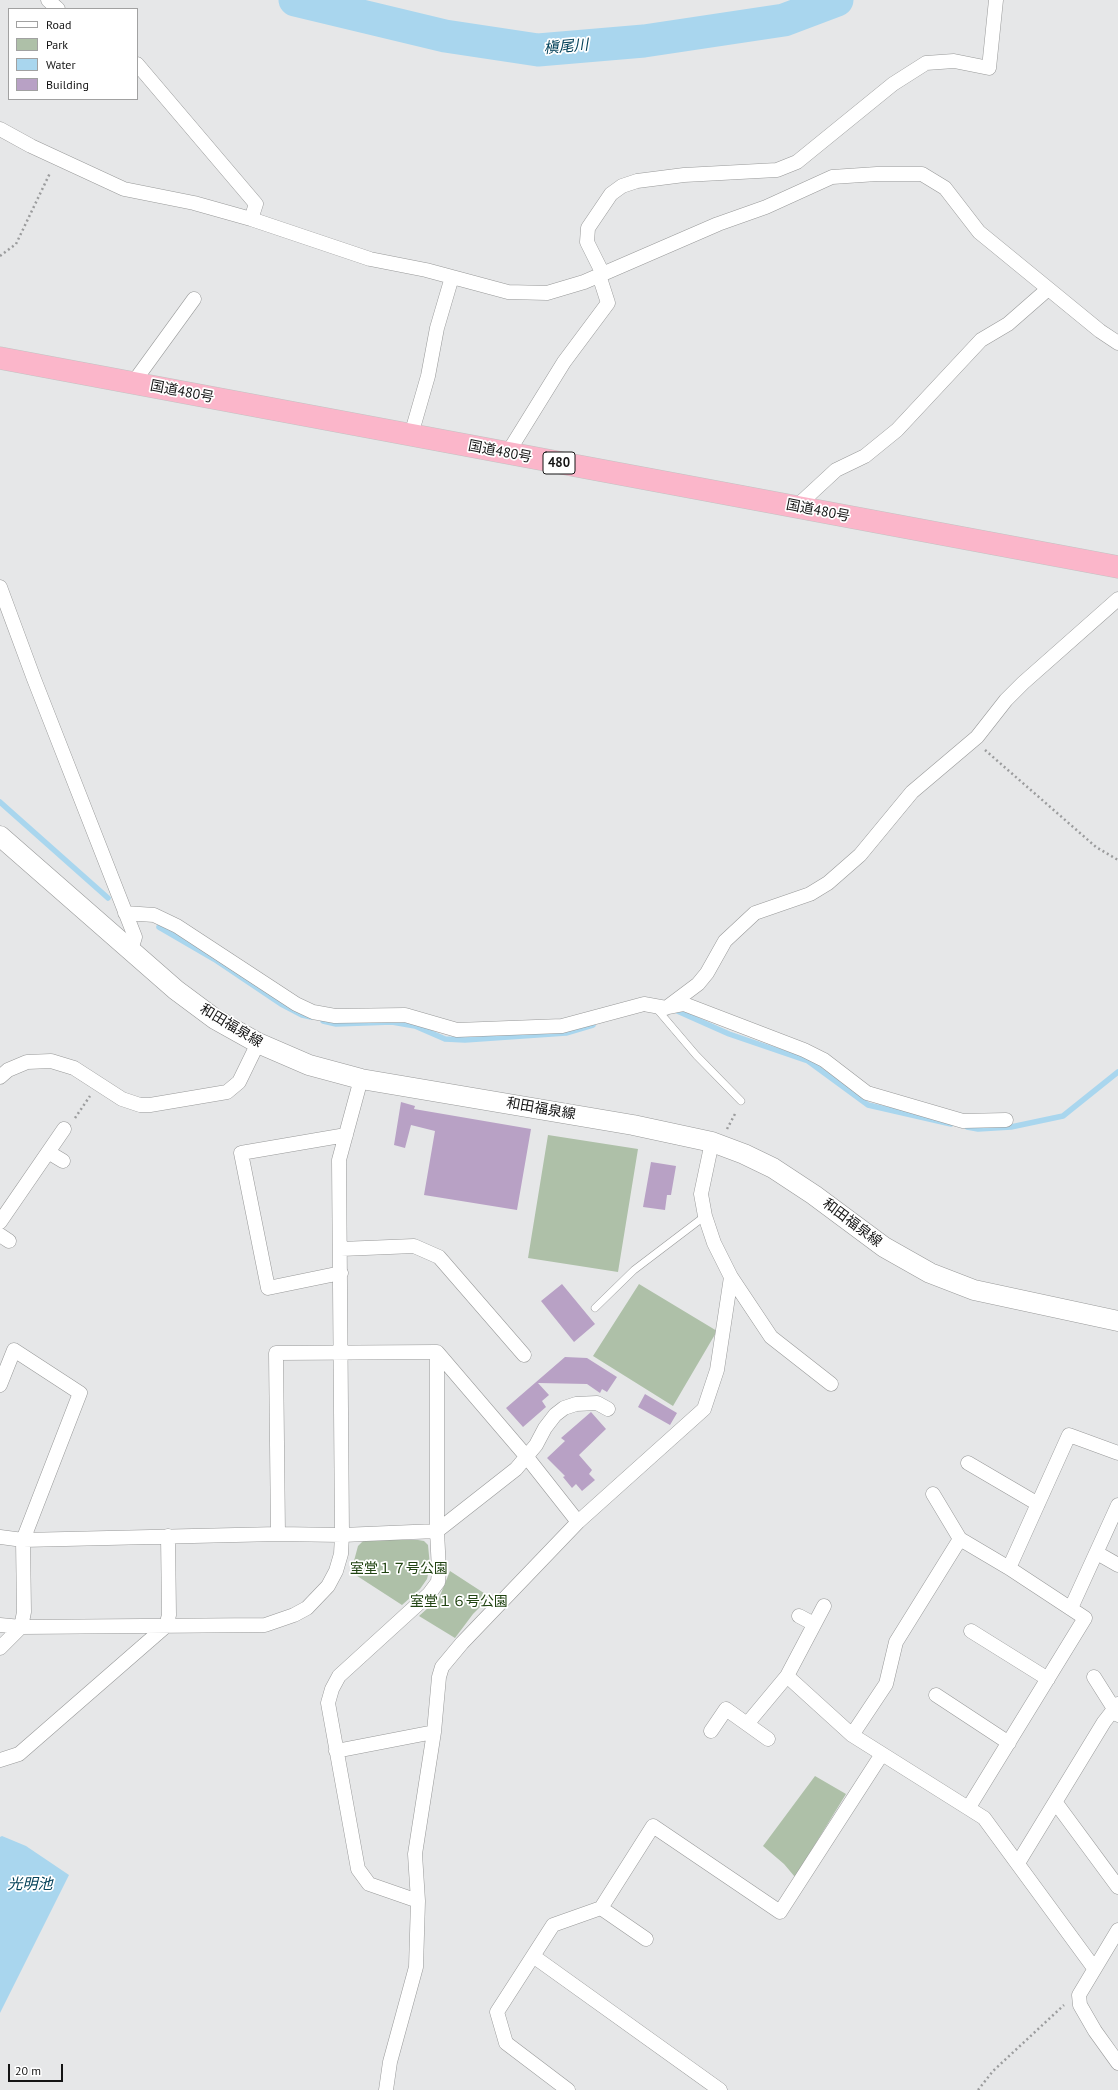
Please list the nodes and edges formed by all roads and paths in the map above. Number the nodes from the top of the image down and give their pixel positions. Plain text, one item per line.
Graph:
1 (48, 0) edge
2 (996, 0) edge
3 (57, 8) edge
4 (138, 65) edge
5 (0, 129) edge
6 (57, 158) junction
7 (251, 219) junction
8 (0, 256) edge
9 (601, 274) junction
10 (452, 277) junction
11 (1048, 289) junction
12 (194, 299) dead end
13 (1118, 343) edge
14 (0, 358) edge
15 (133, 383) junction
16 (411, 435) junction
17 (507, 454) junction
18 (796, 507) junction
19 (1118, 567) edge
20 (0, 587) edge
21 (1118, 599) edge
22 (973, 739) junction
23 (0, 836) edge
24 (1118, 860) edge
25 (125, 913) junction
26 (131, 950) junction
27 (661, 1007) junction
28 (258, 1043) junction
29 (0, 1077) edge
30 (361, 1079) junction
31 (98, 1084) junction
32 (741, 1101) joint
33 (1006, 1120) dead end
34 (64, 1129) joint
35 (346, 1135) junction
36 (718, 1139) junction
37 (48, 1152) junction
38 (63, 1161) dead end
39 (705, 1216) junction
40 (0, 1222) edge
41 (340, 1249) junction
42 (341, 1273) junction
43 (731, 1277) junction
44 (595, 1308) dead end
45 (1118, 1322) edge
46 (342, 1351) junction
47 (437, 1352) junction
48 (524, 1355) dead end
49 (831, 1384) dead end
50 (0, 1385) edge
51 (608, 1409) dead end
52 (1118, 1453) edge
53 (526, 1456) junction
54 (968, 1463) dead end
55 (933, 1494) dead end
56 (1038, 1504) junction
57 (1118, 1505) edge
58 (578, 1522) junction
59 (437, 1531) junction
60 (278, 1534) junction
61 (342, 1535) junction
62 (168, 1536) junction
63 (0, 1537) edge
64 (960, 1539) junction
65 (23, 1540) junction
66 (1097, 1553) junction
67 (1118, 1565) edge
68 (1009, 1568) junction
69 (824, 1606) dead end
70 (1071, 1608) junction
71 (799, 1616) dead end
72 (814, 1624) junction
73 (0, 1625) edge
74 (166, 1626) junction
75 (21, 1627) junction
76 (971, 1631) dead end
77 (0, 1648) edge
78 (787, 1676) junction
79 (1094, 1677) dead end
80 (1048, 1679) junction
81 (936, 1695) dead end
82 (1117, 1709) edge
83 (747, 1724) junction
84 (712, 1731) dead end
85 (434, 1732) junction
86 (852, 1735) junction
87 (768, 1738) dead end
88 (1009, 1742) junction
89 (336, 1751) junction
90 (882, 1754) junction
91 (0, 1760) edge
92 (1056, 1803) junction
93 (969, 1807) junction
94 (1018, 1863) junction
95 (1118, 1887) edge
96 (418, 1901) junction
97 (601, 1908) junction
98 (1118, 1930) edge
99 (646, 1939) dead end
100 (533, 1956) junction
101 (1094, 1968) junction
102 (1079, 1995) junction
103 (1118, 2063) edge
104 (386, 2090) edge
105 (568, 2090) edge
106 (720, 2090) edge
107 (978, 2090) edge

1 - 3 street
2 - 9 street
4 - 7 street
5 - 6 street
6 - 7 street
6 - 8 path
7 - 10 street
9 - 10 street
9 - 11 street
9 - 17 street
10 - 16 street
11 - 13 street
11 - 18 street
12 - 15 street
14 - 15 highway, 国道480号 / 480
15 - 16 highway, 国道480号 / 480
16 - 17 highway, 国道480号 / 480
17 - 18 highway, 国道480号 / 480
18 - 19 highway, 国道480号 / 480
20 - 25 street
21 - 22 street
22 - 24 path
22 - 27 street
23 - 26 main road, 和田福泉線
25 - 26 street
25 - 27 street
26 - 28 main road, 和田福泉線
27 - 32 lane
27 - 33 street
28 - 30 main road, 和田福泉線
28 - 31 street
29 - 31 street
30 - 35 street
30 - 36 main road, 和田福泉線
31 - 34 path
32 - 36 path
34 - 37 street
35 - 41 street
35 - 42 street
36 - 39 street
36 - 45 main road, 和田福泉線
37 - 38 street
37 - 40 street
39 - 43 street
39 - 44 lane
41 - 42 street
41 - 48 street
42 - 46 street
43 - 49 street
43 - 58 street
46 - 47 street
46 - 60 street
46 - 61 street
47 - 53 street
47 - 59 street
50 - 65 street
51 - 53 street
52 - 56 street
53 - 58 street
53 - 59 street
54 - 56 street
55 - 64 street
56 - 68 street
57 - 66 street
58 - 85 street
59 - 61 street
59 - 89 street
60 - 61 street
60 - 62 street
61 - 74 street
62 - 65 street
62 - 74 street
63 - 65 street
64 - 68 street
64 - 86 street
65 - 75 street
66 - 67 street
66 - 70 street
68 - 70 street
69 - 72 street
70 - 80 street
71 - 72 street
72 - 78 street
73 - 75 street
74 - 75 street
74 - 91 street
75 - 77 street
76 - 80 street
78 - 83 street
78 - 86 street
79 - 82 street
80 - 88 street
81 - 88 street
82 - 92 street
83 - 84 street
83 - 87 street
85 - 89 street
85 - 96 street
86 - 90 street
88 - 93 street
89 - 96 street
90 - 93 street
90 - 97 street
92 - 94 street
92 - 95 street
93 - 94 street
94 - 101 street
96 - 104 street
97 - 99 street
97 - 100 street
98 - 101 street
100 - 105 street
100 - 106 street
101 - 102 street
102 - 103 street
102 - 107 path

